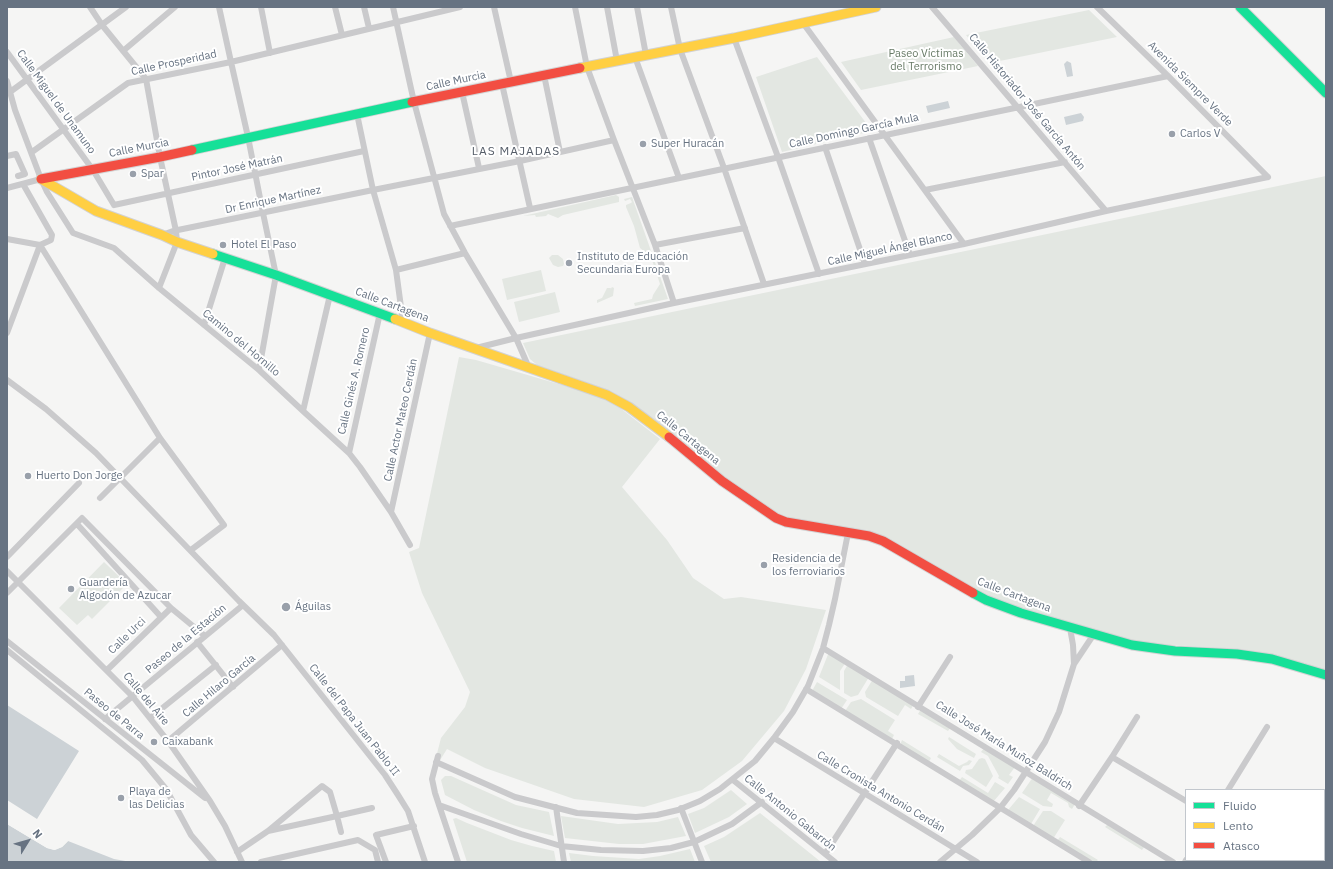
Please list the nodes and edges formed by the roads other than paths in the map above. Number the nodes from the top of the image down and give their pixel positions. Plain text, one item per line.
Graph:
1 (90, 7) edge
2 (126, 7) edge
3 (175, 7) edge
4 (219, 7) edge
5 (261, 7) edge
6 (335, 7) edge
7 (364, 7) edge
8 (393, 7) edge
9 (460, 7) edge
10 (494, 7) edge
11 (575, 7) edge
12 (606, 7) edge
13 (637, 7) edge
14 (671, 7) edge
15 (876, 7) edge
16 (932, 7) edge
17 (1098, 7) edge
18 (1240, 7) edge
19 (396, 22) junction
20 (803, 23) junction
21 (102, 25) junction
22 (369, 28) junction
23 (342, 35) junction
24 (734, 38) junction
25 (680, 49) junction
26 (123, 51) junction
27 (7, 52) edge
28 (270, 53) junction
29 (646, 55) junction
30 (635, 57) junction
31 (617, 61) junction
32 (231, 62) junction
33 (587, 67) junction
34 (544, 75) junction
35 (1168, 76) junction
36 (146, 79) junction
37 (27, 80) junction
38 (7, 81) edge
39 (507, 83) junction
40 (10, 92) junction
41 (462, 92) junction
42 (1326, 93) edge
43 (414, 102) junction
44 (1018, 107) junction
45 (357, 114) junction
46 (64, 129) junction
47 (884, 135) junction
48 (248, 137) junction
49 (869, 138) junction
50 (614, 140) junction
51 (825, 147) junction
52 (364, 151) junction
53 (32, 152) junction
54 (560, 152) junction
55 (7, 156) edge
56 (160, 157) junction
57 (778, 157) junction
58 (520, 161) junction
59 (1065, 162) junction
60 (479, 168) junction
61 (724, 168) junction
62 (93, 170) junction
63 (255, 175) junction
64 (18, 176) dead end
65 (1268, 177) joint
66 (435, 178) junction
67 (679, 178) junction
68 (41, 180) junction
69 (24, 184) junction
70 (632, 187) junction
71 (7, 188) edge
72 (373, 190) junction
73 (925, 190) junction
74 (168, 193) junction
75 (114, 205) junction
76 (530, 208) junction
77 (1106, 211) junction
78 (263, 213) junction
79 (106, 214) junction
80 (450, 226) junction
81 (745, 228) junction
82 (176, 231) junction
83 (162, 235) junction
84 (7, 239) edge
85 (177, 242) junction
86 (964, 244) junction
87 (40, 245) junction
88 (655, 245) junction
89 (465, 253) junction
90 (910, 255) junction
91 (225, 258) junction
92 (865, 264) junction
93 (396, 270) junction
94 (819, 274) junction
95 (276, 275) junction
96 (764, 284) junction
97 (159, 288) junction
98 (330, 295) junction
99 (674, 303) junction
100 (380, 313) junction
101 (403, 322) junction
102 (204, 325) junction
103 (7, 333) edge
104 (430, 333) junction
105 (516, 338) junction
106 (475, 348) junction
107 (529, 368) junction
108 (259, 370) junction
109 (7, 380) edge
110 (303, 411) junction
111 (160, 438) junction
112 (348, 454) junction
113 (120, 478) junction
114 (79, 483) dead end
115 (100, 498) dead end
116 (391, 512) junction
117 (76, 524) junction
118 (848, 533) junction
119 (410, 545) dead end
120 (191, 550) junction
121 (7, 557) edge
122 (7, 571) edge
123 (18, 581) junction
124 (7, 593) edge
125 (243, 605) junction
126 (171, 608) junction
127 (161, 617) junction
128 (1070, 628) junction
129 (1094, 634) junction
130 (205, 636) junction
131 (7, 640) edge
132 (197, 642) junction
133 (282, 645) junction
134 (823, 648) junction
135 (7, 650) edge
136 (950, 657) dead end
137 (1074, 664) junction
138 (216, 665) junction
139 (106, 670) junction
140 (1326, 675) edge
141 (233, 687) junction
142 (806, 689) junction
143 (134, 696) junction
144 (919, 707) junction
145 (1137, 717) dead end
146 (150, 718) junction
147 (105, 719) junction
148 (1267, 727) dead end
149 (774, 738) junction
150 (168, 741) junction
151 (897, 743) junction
152 (1112, 757) junction
153 (188, 770) junction
154 (1026, 772) junction
155 (179, 778) junction
156 (733, 780) junction
157 (1229, 789) edge
158 (865, 794) junction
159 (1185, 800) edge
160 (210, 802) junction
161 (762, 802) junction
162 (439, 805) junction
163 (1079, 805) junction
164 (556, 807) junction
165 (372, 808) dead end
166 (681, 808) junction
167 (1000, 808) junction
168 (336, 816) junction
169 (414, 826) junction
170 (268, 831) junction
171 (342, 832) dead end
172 (694, 842) junction
173 (561, 846) junction
174 (956, 850) junction
175 (237, 852) junction
176 (825, 854) junction
177 (214, 862) edge
178 (242, 862) edge
179 (261, 862) edge
180 (378, 862) edge
181 (386, 862) edge
182 (425, 862) edge
183 (458, 862) edge
184 (564, 862) edge
185 (702, 862) edge
186 (835, 862) edge
187 (940, 862) edge
188 (977, 862) edge
189 (1089, 862) edge
190 (1173, 862) edge

1 - 21 street
2 - 21 street
3 - 26 street
4 - 32 street
5 - 28 street
6 - 23 street
7 - 22 street
8 - 19 street
9 - 19 street
10 - 39 street
11 - 33 street
12 - 31 street
13 - 29 street
14 - 25 street
15 - 20 main road, Calle Murcia
16 - 44 street, Calle Historiador José García Antón
17 - 35 street, Avenida Siempre Verde
18 - 42 main road
19 - 22 street, Calle Prosperidad
19 - 43 street
20 - 24 main road, Calle Murcia
20 - 47 street
21 - 26 street
21 - 37 street
22 - 23 street, Calle Prosperidad
23 - 28 street, Calle Prosperidad
24 - 25 main road, Calle Murcia
24 - 57 street
25 - 29 main road, Calle Murcia
25 - 61 street
26 - 36 street
27 - 37 street, Calle Miguel de Unamuno
28 - 32 street, Calle Prosperidad
29 - 30 main road, Calle Murcia
30 - 31 main road, Calle Murcia
30 - 67 street
31 - 33 main road, Calle Murcia
32 - 36 street, Calle Prosperidad
32 - 48 street
33 - 34 main road, Calle Murcia
33 - 50 street
34 - 39 main road, Calle Murcia
34 - 54 street
35 - 44 street, Calle Domingo García Mula
35 - 65 street, Avenida Siempre Verde
36 - 46 street, Calle Prosperidad
36 - 56 street
37 - 40 street
37 - 46 street, Calle Miguel de Unamuno
38 - 40 street, Camino del Hornillo
39 - 41 main road, Calle Murcia
39 - 58 street
40 - 53 street, Camino del Hornillo
41 - 43 main road, Calle Murcia
41 - 60 street
43 - 45 main road, Calle Murcia
43 - 66 street
44 - 47 street, Calle Domingo García Mula
44 - 59 street, Calle Historiador José García Antón
45 - 48 main road, Calle Murcia
45 - 52 street
46 - 53 street, Calle Prosperidad
46 - 62 street, Calle Miguel de Unamuno
47 - 49 street, Calle Domingo García Mula
47 - 73 street
48 - 56 main road, Calle Murcia
48 - 63 street
49 - 51 street, Calle Domingo García Mula
49 - 90 street
50 - 54 street, Dr Enrique Martínez
50 - 70 street
51 - 57 street, Calle Domingo García Mula
51 - 92 street
52 - 63 street, Pintor José Matrán
52 - 72 street
53 - 68 street, Camino del Hornillo
54 - 58 street, Dr Enrique Martínez
55 - 64 street
56 - 62 main road, Calle Murcia
56 - 74 street
57 - 61 street, Calle Domingo García Mula
57 - 94 street
58 - 60 street, Dr Enrique Martínez
58 - 76 street
59 - 73 street
59 - 77 street, Calle Historiador José García Antón
60 - 66 street, Dr Enrique Martínez
61 - 67 street, Calle Domingo García Mula
61 - 81 street
62 - 68 main road, Calle Murcia
62 - 75 street, Calle Miguel de Unamuno
63 - 74 street, Pintor José Matrán
63 - 78 street
65 - 77 street, Calle Miguel Ángel Blanco
66 - 72 street, Dr Enrique Martínez
66 - 80 street
67 - 70 street, Calle Domingo García Mula
68 - 69 street
68 - 79 main road, Calle Cartagena
68 - 97 street, Camino del Hornillo
69 - 71 street
69 - 87 street
70 - 76 street, Calle Domingo García Mula
70 - 88 street
72 - 78 street, Dr Enrique Martínez
72 - 93 street
73 - 86 street
74 - 75 street, Pintor José Matrán
74 - 82 street
75 - 79 street
76 - 80 street, Calle Domingo García Mula
77 - 86 street, Calle Miguel Ángel Blanco
78 - 82 street, Dr Enrique Martínez
78 - 95 street
79 - 83 main road, Calle Cartagena
80 - 89 street
81 - 88 street
81 - 96 street
82 - 83 street, Dr Enrique Martínez
82 - 85 street
83 - 85 main road, Calle Cartagena
84 - 87 street
85 - 91 main road, Calle Cartagena
85 - 97 street
86 - 90 street, Calle Miguel Ángel Blanco
87 - 103 street
87 - 111 street
88 - 99 street
89 - 93 street
89 - 105 street
90 - 92 street, Calle Miguel Ángel Blanco
91 - 95 main road, Calle Cartagena
91 - 102 street
92 - 94 street, Calle Miguel Ángel Blanco
93 - 101 street
94 - 96 street, Calle Miguel Ángel Blanco
95 - 98 main road, Calle Cartagena
95 - 108 street
96 - 99 street, Calle Miguel Ángel Blanco
97 - 102 street, Camino del Hornillo
98 - 100 main road, Calle Cartagena
98 - 110 street
99 - 105 street, Calle Miguel Ángel Blanco
100 - 101 main road, Calle Cartagena
100 - 112 street, Calle Ginés A. Romero
101 - 104 main road, Calle Cartagena
102 - 108 street, Camino del Hornillo
104 - 106 main road, Calle Cartagena
104 - 116 street, Calle Actor Mateo Cerdán
105 - 106 street, Calle Miguel Ángel Blanco
105 - 107 street
106 - 107 main road, Calle Cartagena
107 - 118 main road, Calle Cartagena
108 - 110 street, Camino del Hornillo
109 - 113 street, Calle del Papa Juan Pablo II
110 - 112 street, Camino del Hornillo
111 - 113 street
111 - 120 street
112 - 116 street, Camino del Hornillo
113 - 115 street
113 - 120 street, Calle del Papa Juan Pablo II
114 - 121 street
116 - 119 street, Camino del Hornillo
117 - 123 street
117 - 126 street
117 - 127 street
118 - 128 main road, Calle Cartagena
118 - 134 street
120 - 125 street, Calle del Papa Juan Pablo II
122 - 123 street, Calle del Aire
123 - 124 street
123 - 139 street, Calle del Aire
125 - 130 street, Paseo de la Estación
125 - 133 street, Calle del Papa Juan Pablo II
126 - 127 street, Calle Urci
126 - 130 street
127 - 139 street, Calle Urci
128 - 129 main road, Calle Cartagena
128 - 137 street
129 - 137 street
129 - 140 main road, Calle Cartagena
130 - 132 street, Paseo de la Estación
131 - 147 street, Paseo de Parra
132 - 138 street
132 - 143 street, Paseo de la Estación
133 - 141 street, Calle Hilaro García
133 - 169 street, Calle del Papa Juan Pablo II
134 - 142 street
134 - 144 street, Calle José María Muñoz Baldrich
135 - 177 street
136 - 144 street
137 - 154 street
138 - 141 street
138 - 146 street
139 - 143 street, Calle del Aire
141 - 150 street, Calle Hilaro García
142 - 149 street
142 - 151 street
143 - 146 street, Calle del Aire
143 - 147 street, Paseo de la Estación
144 - 154 street, Calle José María Muñoz Baldrich
145 - 152 street
146 - 150 street, Calle del Aire
147 - 155 street, Paseo de Parra
148 - 157 street
149 - 156 street
149 - 158 street, Calle Cronista Antonio Cerdán
150 - 153 street, Calle del Aire
151 - 158 street
151 - 167 street
152 - 159 street
152 - 163 street
153 - 155 street
153 - 160 street, Calle del Aire
154 - 163 street, Calle José María Muñoz Baldrich
154 - 167 street
155 - 160 street, Paseo de Parra
156 - 161 street, Calle Antonio Gabarrón
156 - 166 street
158 - 174 street, Calle Cronista Antonio Cerdán
158 - 176 street
160 - 175 street, Calle del Aire
161 - 172 street
161 - 176 street, Calle Antonio Gabarrón
162 - 164 street
162 - 173 street
162 - 183 street
163 - 190 street, Calle José María Muñoz Baldrich
164 - 166 street
164 - 173 street
165 - 168 street
166 - 172 street
167 - 174 street
167 - 189 street
168 - 170 street
168 - 170 street
168 - 171 street
169 - 181 street
169 - 182 street, Calle del Papa Juan Pablo II
170 - 175 street
172 - 173 street
172 - 185 street
173 - 184 street
174 - 187 street
174 - 188 street, Calle Cronista Antonio Cerdán
175 - 178 street, Calle del Aire
176 - 186 street, Calle Antonio Gabarrón
179 - 180 street

